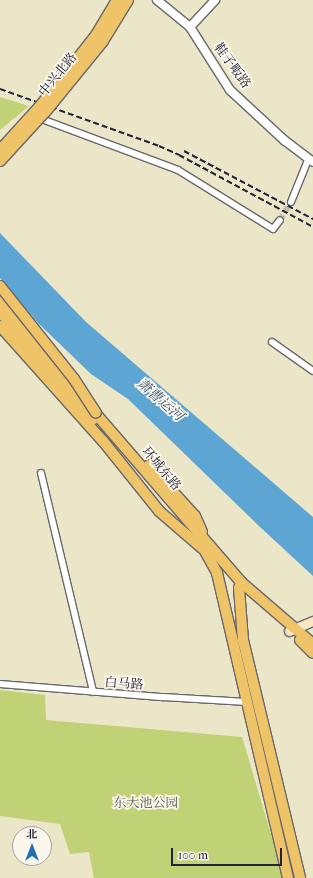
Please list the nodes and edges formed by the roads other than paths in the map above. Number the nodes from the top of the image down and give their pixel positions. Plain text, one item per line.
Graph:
1 (116, 0) edge
2 (128, 0) edge
3 (157, 0) edge
4 (214, 0) edge
5 (190, 27) junction
6 (39, 118) junction
7 (12, 136) junction
8 (0, 145) edge
9 (0, 150) edge
10 (0, 161) edge
11 (311, 161) edge
12 (291, 202) tunnel mouth
13 (280, 220) tunnel mouth
14 (0, 286) edge
15 (0, 292) edge
16 (0, 300) edge
17 (0, 312) edge
18 (0, 326) edge
19 (0, 338) edge
20 (272, 342) dead end
21 (25, 355) junction
22 (313, 371) edge
23 (96, 413) junction
24 (41, 473) dead end
25 (174, 509) junction
26 (205, 548) junction
27 (240, 585) junction
28 (313, 621) edge
29 (292, 629) junction
30 (310, 640) edge
31 (313, 653) edge
32 (0, 684) edge
33 (93, 692) junction
34 (247, 702) junction
35 (288, 878) edge
36 (300, 878) edge

1 - 7 main road, 中兴北路, bridge
2 - 6 main road, 中兴北路, bridge
3 - 5 street, 鞋子畈路
4 - 5 street
5 - 11 street, 鞋子畈路
6 - 10 main road, 中兴北路, bridge
6 - 13 street
7 - 8 main road, bridge
7 - 9 main road, 中兴北路, bridge
11 - 12 street, 鞋子畈路
14 - 23 main road, bridge
15 - 26 main road
16 - 23 main road, 环城东路, bridge
17 - 25 main road, 环城东路
18 - 21 main road
19 - 21 main road
20 - 22 street
21 - 26 main road
23 - 25 main road, 环城东路
24 - 33 street
25 - 26 main road, 环城东路
26 - 27 main road, 环城东路
26 - 34 main road
27 - 29 main road, 环城东路
27 - 36 main road
28 - 29 main road
29 - 30 main road, 环城东路
30 - 31 main road, 环城东路
32 - 33 street, 白马路
33 - 34 street, 白马路
34 - 35 main road

